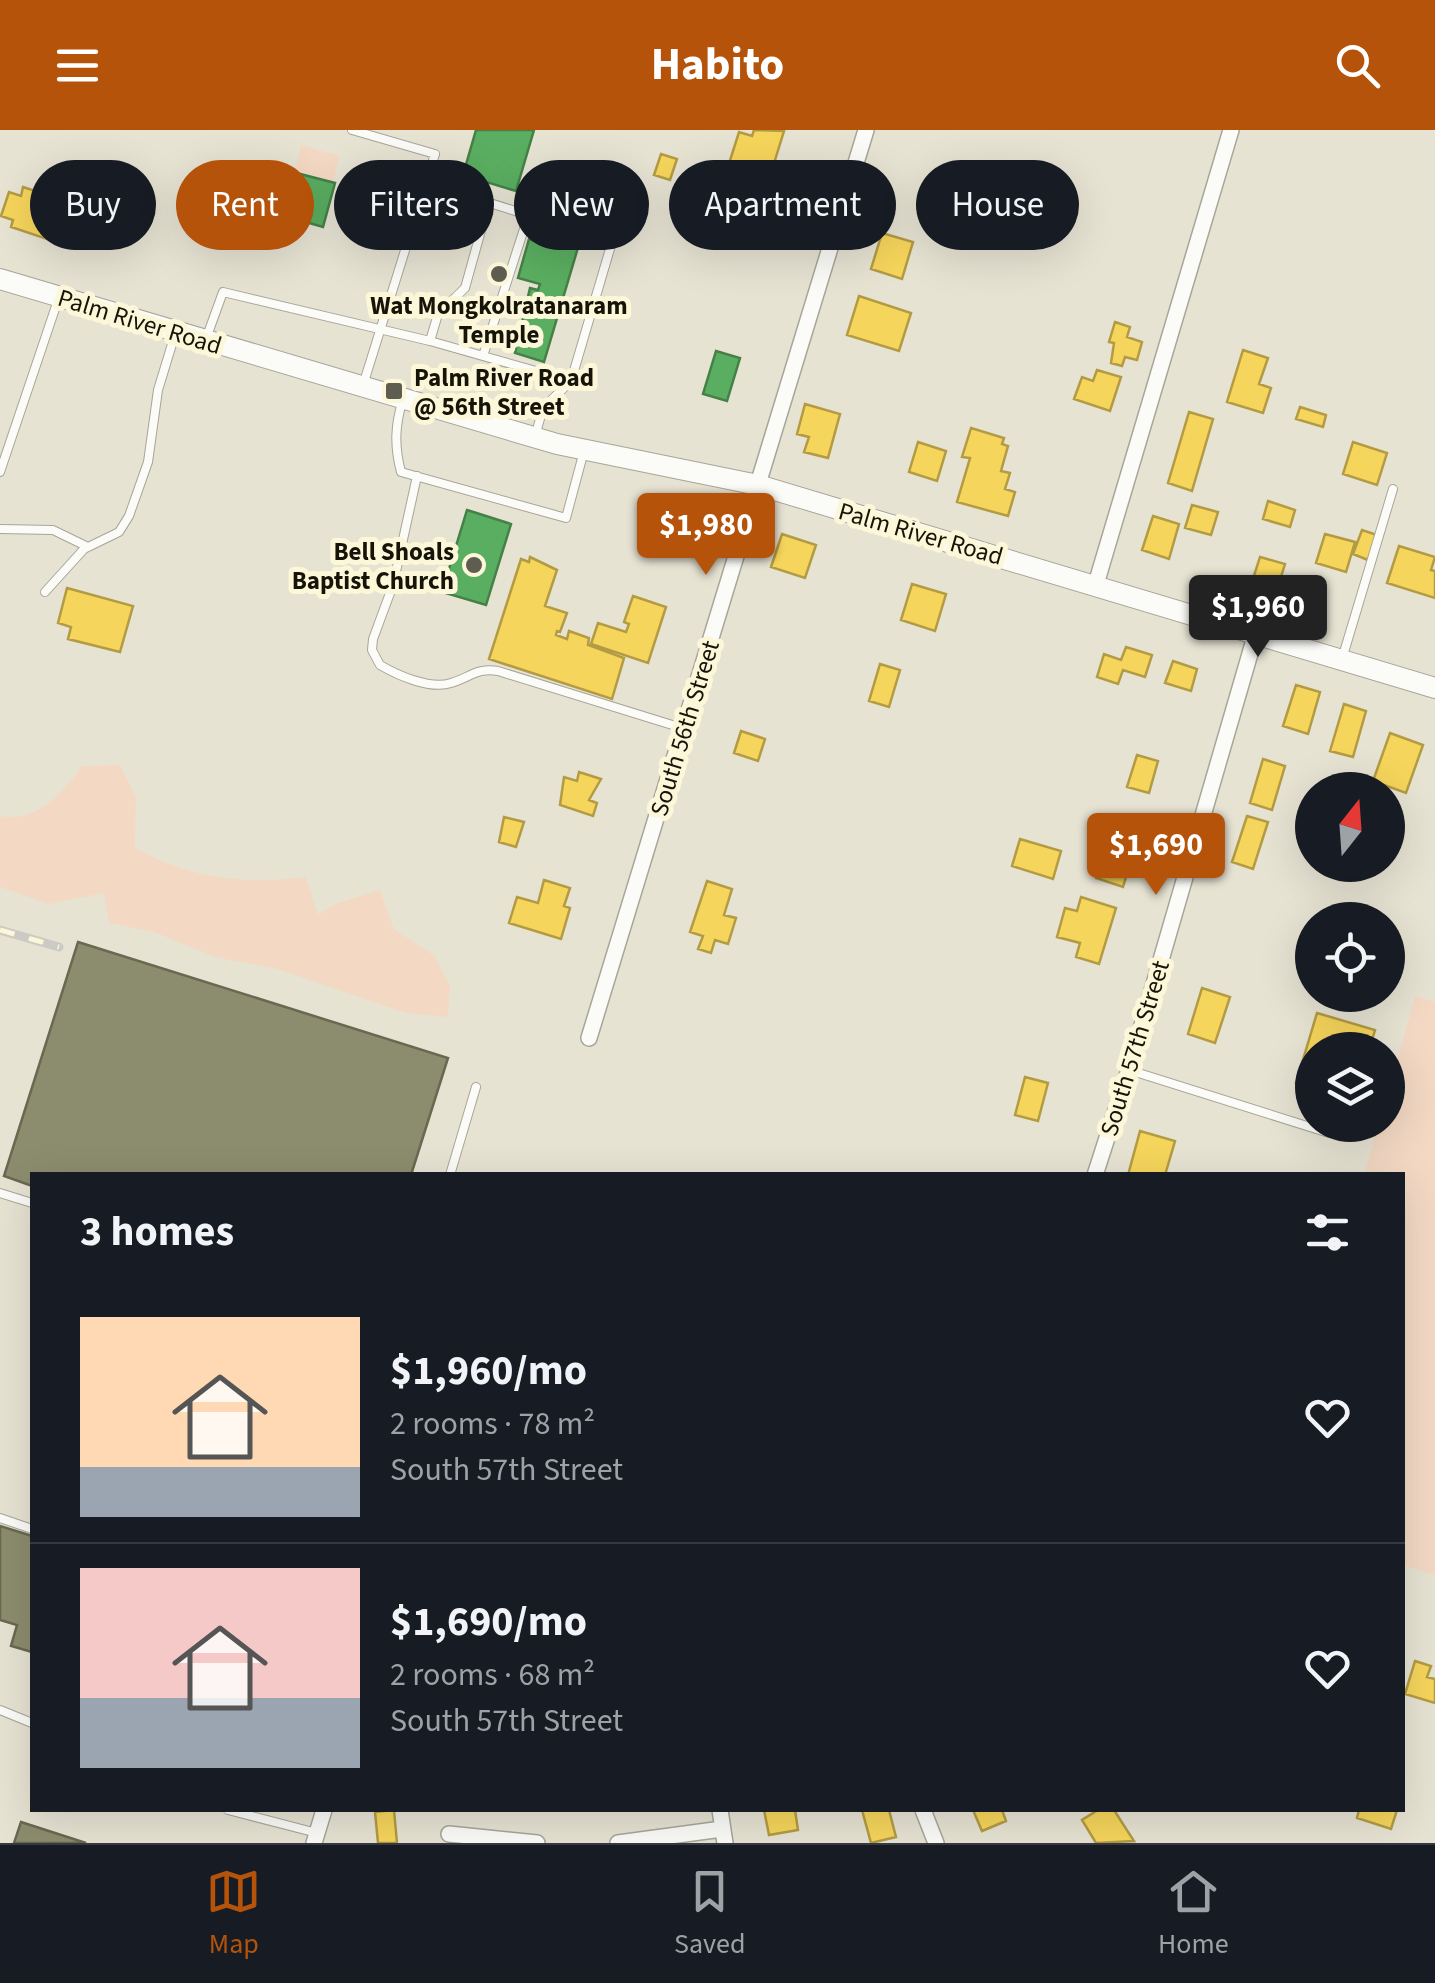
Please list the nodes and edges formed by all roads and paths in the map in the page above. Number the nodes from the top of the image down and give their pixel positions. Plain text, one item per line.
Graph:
1 (352, 130) edge
2 (866, 130) edge
3 (1231, 130) edge
4 (433, 160) edge
5 (405, 250) edge
6 (476, 250) edge
7 (517, 250) edge
8 (609, 250) edge
9 (0, 279) edge
10 (59, 296) junction
11 (380, 330) junction
12 (176, 332) junction
13 (206, 340) junction
14 (430, 341) junction
15 (483, 356) junction
16 (571, 382) junction
17 (363, 387) junction
18 (402, 398) junction
19 (535, 438) junction
20 (584, 450) junction
21 (0, 472) edge
22 (417, 476) junction
23 (758, 485) junction
24 (1393, 489) dead end
25 (0, 528) edge
26 (88, 547) junction
27 (1096, 584) junction
28 (45, 592) dead end
29 (1256, 633) junction
30 (1342, 660) junction
31 (1435, 688) edge
32 (684, 728) junction
33 (589, 1038) dead end
34 (1130, 1070) junction
35 (476, 1087) dead end
36 (1295, 1123) edge
37 (451, 1172) edge
38 (1096, 1172) edge
39 (0, 1193) edge
40 (30, 1203) edge
41 (0, 1518) edge
42 (30, 1528) edge
43 (0, 1710) edge
44 (30, 1723) edge
45 (234, 1812) edge
46 (323, 1812) edge
47 (924, 1812) edge
48 (450, 1834) dead end
49 (723, 1836) edge
50 (315, 1838) edge
51 (537, 1843) edge
52 (618, 1843) edge
53 (936, 1843) edge

1 - 4 lane
2 - 23 street, South 56th Street
3 - 27 street
5 - 11 lane
6 - 14 lane
7 - 15 lane
8 - 16 lane
9 - 10 street, Palm River Road
10 - 12 street, Palm River Road
10 - 21 lane
11 - 13 lane
11 - 14 lane
11 - 17 lane
12 - 13 street, Palm River Road
12 - 26 lane
13 - 17 street, Palm River Road
14 - 15 lane
15 - 16 lane
16 - 19 lane
17 - 18 street, Palm River Road
18 - 19 street, Palm River Road
18 - 22 lane
19 - 20 street, Palm River Road
20 - 22 lane
20 - 23 street, Palm River Road
22 - 32 lane
23 - 27 street, Palm River Road
23 - 32 street, South 56th Street
24 - 30 lane
25 - 26 lane
26 - 28 lane
27 - 29 street, Palm River Road
29 - 30 street, Palm River Road
29 - 34 street, South 57th Street
30 - 31 street, Palm River Road
32 - 33 street, South 56th Street
34 - 36 lane
34 - 38 street, South 57th Street
35 - 37 lane
39 - 40 lane
41 - 42 lane
43 - 44 lane
45 - 50 lane
46 - 50 street
47 - 53 street
48 - 51 street
49 - 52 street

